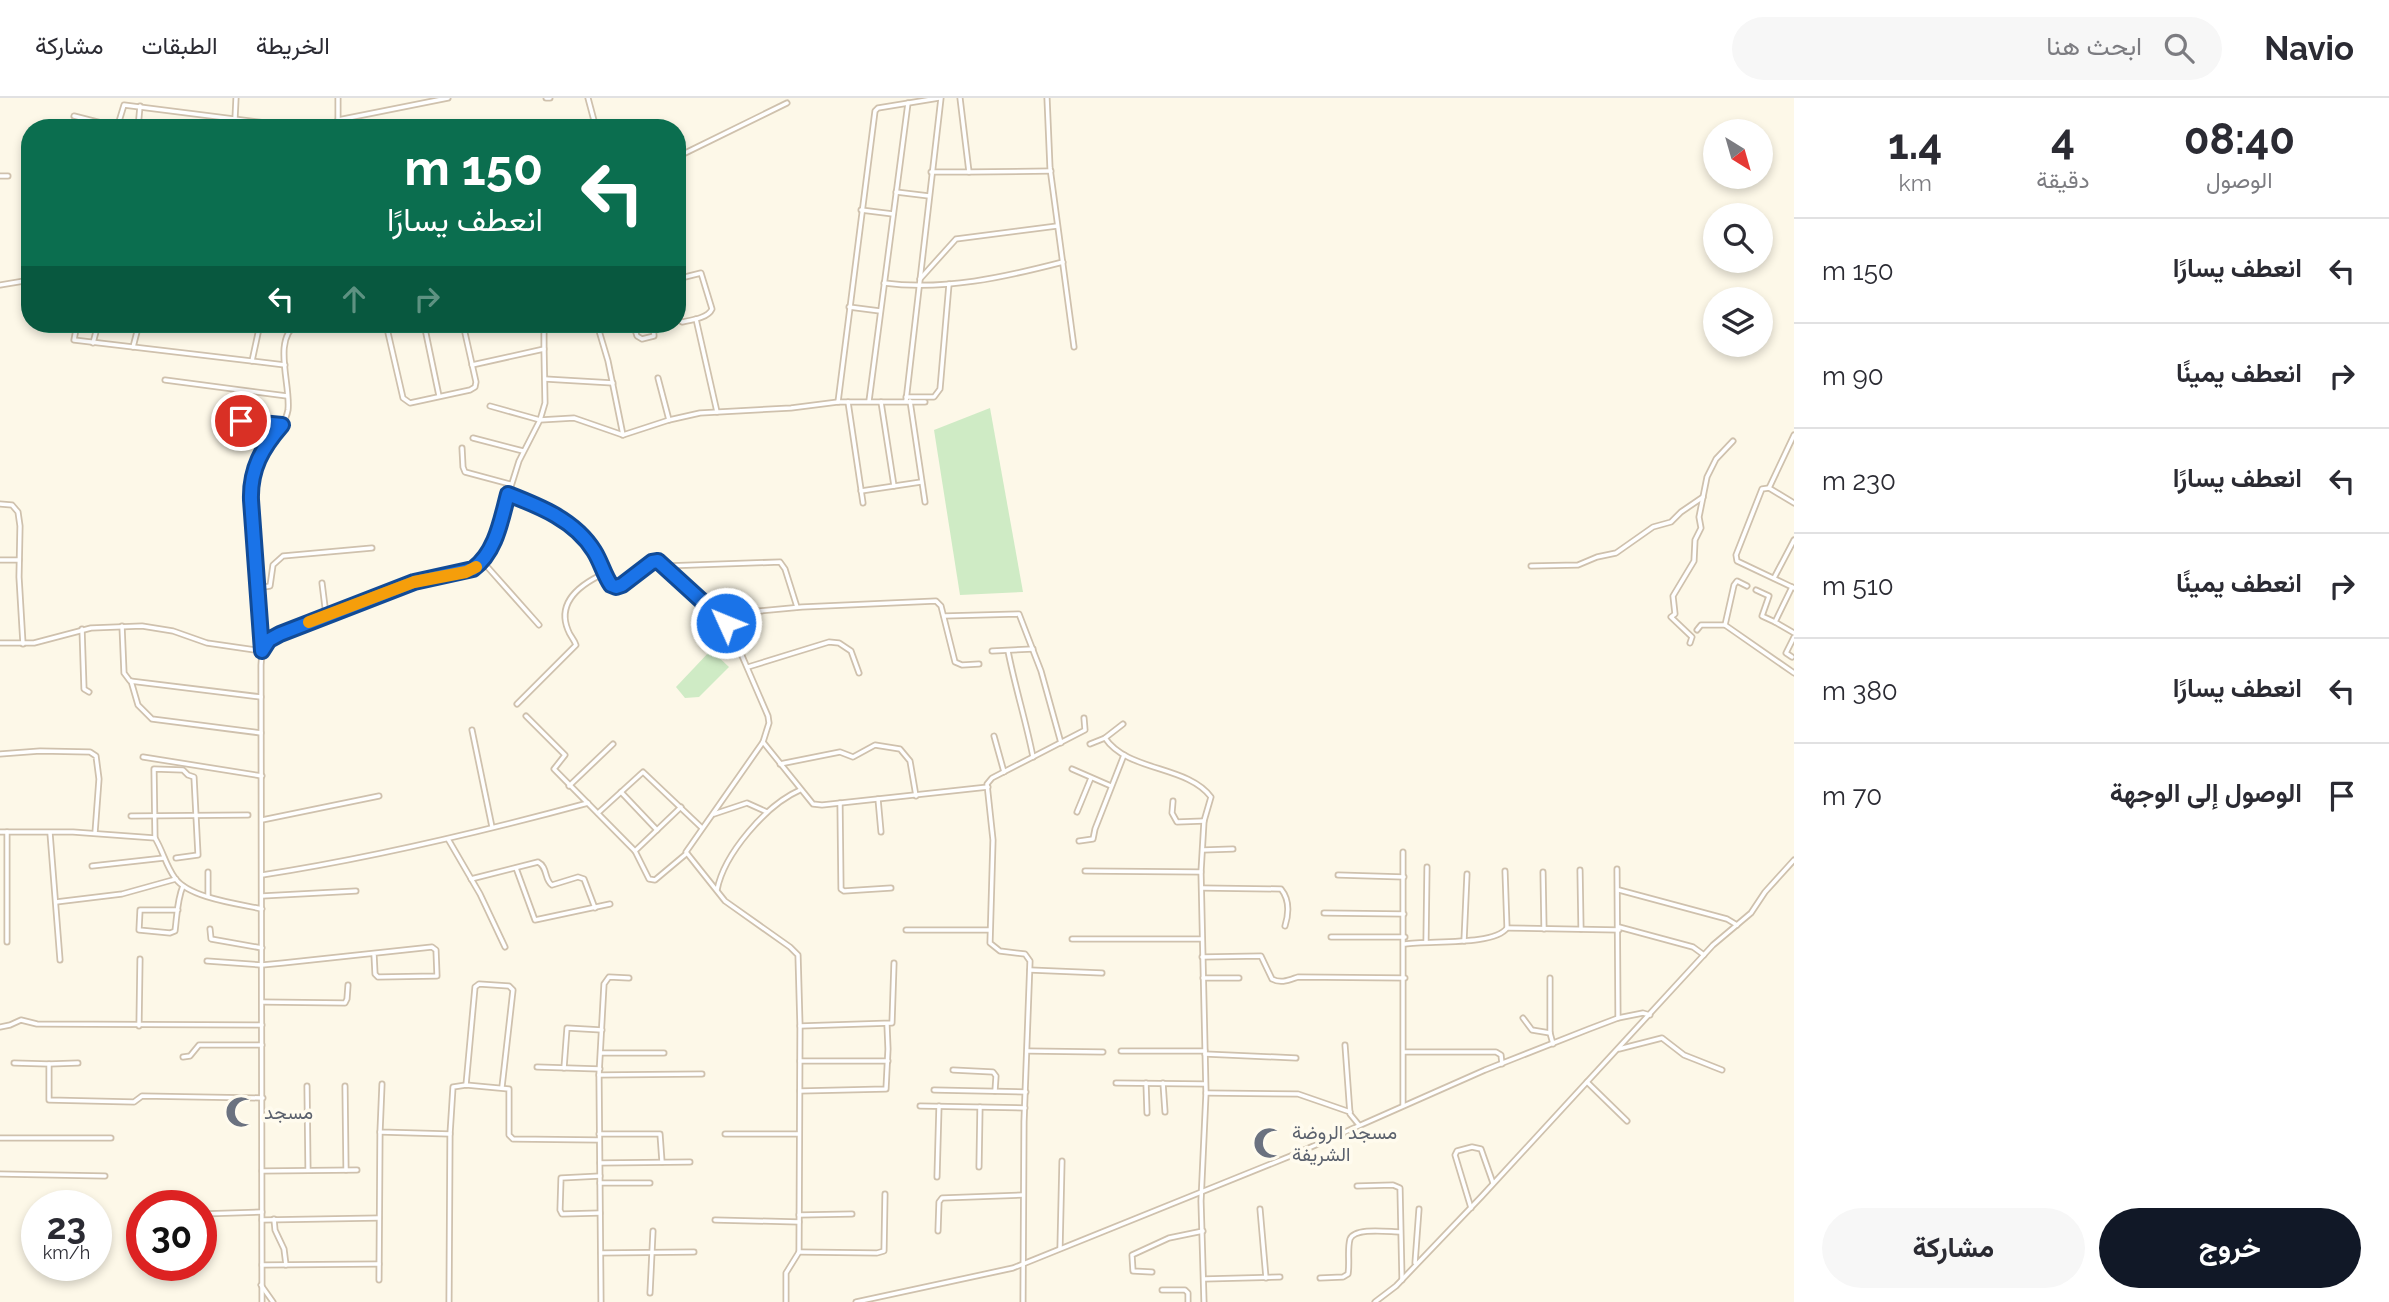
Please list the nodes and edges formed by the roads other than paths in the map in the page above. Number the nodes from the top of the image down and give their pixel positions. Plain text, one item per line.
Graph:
1 (236, 98) edge
2 (338, 98) edge
3 (448, 98) edge
4 (588, 98) edge
5 (940, 98) edge
6 (960, 98) edge
7 (1047, 98) edge
8 (787, 103) dead end
9 (908, 103) junction
10 (140, 106) junction
11 (74, 116) dead end
12 (86, 119) edge
13 (119, 119) edge
14 (139, 119) edge
15 (228, 119) edge
16 (235, 119) edge
17 (338, 119) edge
18 (343, 119) edge
19 (594, 119) edge
20 (686, 153) edge
21 (931, 172) junction
22 (969, 172) junction
23 (1051, 172) junction
24 (0, 176) edge
25 (8, 176) dead end
26 (896, 192) junction
27 (929, 196) junction
28 (861, 210) junction
29 (893, 214) junction
30 (1058, 225) junction
31 (1063, 262) junction
32 (686, 276) edge
33 (21, 282) edge
34 (884, 283) junction
35 (918, 283) junction
36 (948, 284) junction
37 (0, 285) edge
38 (849, 307) junction
39 (880, 311) junction
40 (696, 319) junction
41 (686, 321) edge
42 (76, 333) edge
43 (95, 333) edge
44 (137, 333) edge
45 (259, 333) edge
46 (286, 333) edge
47 (388, 333) edge
48 (426, 333) edge
49 (465, 333) edge
50 (544, 333) edge
51 (599, 333) edge
52 (635, 333) edge
53 (654, 333) edge
54 (93, 343) junction
55 (133, 347) junction
56 (1074, 347) dead end
57 (544, 349) junction
58 (252, 361) junction
59 (285, 365) junction
60 (472, 365) junction
61 (658, 378) dead end
62 (545, 379) junction
63 (165, 380) dead end
64 (612, 383) junction
65 (287, 396) junction
66 (439, 396) junction
67 (908, 400) junction
68 (869, 401) junction
69 (880, 401) junction
70 (838, 402) junction
71 (848, 402) junction
72 (925, 402) dead end
73 (490, 406) dead end
74 (717, 412) junction
75 (540, 420) junction
76 (669, 420) junction
77 (241, 421) dead end
78 (282, 425) junction
79 (623, 435) junction
80 (1794, 435) edge
81 (473, 438) dead end
82 (1733, 441) dead end
83 (462, 448) dead end
84 (523, 451) junction
85 (922, 482) junction
86 (510, 484) junction
87 (894, 486) junction
88 (1769, 488) junction
89 (861, 491) junction
90 (508, 494) junction
91 (1703, 497) junction
92 (925, 502) dead end
93 (863, 503) dead end
94 (1794, 503) edge
95 (0, 504) edge
96 (1794, 540) edge
97 (372, 548) dead end
98 (0, 560) edge
99 (19, 560) junction
100 (483, 562) junction
101 (665, 566) junction
102 (1531, 566) dead end
103 (605, 573) junction
104 (1774, 579) junction
105 (322, 583) dead end
106 (1747, 586) dead end
107 (259, 588) junction
108 (1793, 588) edge
109 (1756, 590) dead end
110 (797, 607) junction
111 (326, 615) junction
112 (718, 615) junction
113 (943, 616) junction
114 (1774, 622) junction
115 (539, 625) dead end
116 (1725, 625) junction
117 (122, 626) junction
118 (82, 629) junction
119 (1697, 630) dead end
120 (1794, 635) edge
121 (0, 643) edge
122 (23, 643) junction
123 (1690, 643) dead end
124 (1034, 649) junction
125 (262, 651) junction
126 (992, 651) dead end
127 (1008, 651) junction
128 (1792, 657) dead end
129 (979, 664) dead end
130 (748, 667) junction
131 (859, 673) dead end
132 (1794, 673) edge
133 (130, 681) junction
134 (89, 692) dead end
135 (261, 696) junction
136 (517, 704) dead end
137 (526, 716) dead end
138 (1084, 718) dead end
139 (1123, 724) dead end
140 (472, 730) dead end
141 (261, 733) junction
142 (994, 736) dead end
143 (1105, 738) junction
144 (763, 742) junction
145 (613, 744) dead end
146 (1061, 744) junction
147 (1090, 744) dead end
148 (0, 754) edge
149 (1124, 755) junction
150 (143, 757) dead end
151 (1033, 757) junction
152 (780, 764) junction
153 (1072, 769) dead end
154 (1004, 772) junction
155 (262, 776) junction
156 (1091, 778) junction
157 (569, 786) junction
158 (1111, 786) junction
159 (988, 787) junction
160 (800, 790) junction
161 (621, 792) junction
162 (380, 796) dead end
163 (916, 796) junction
164 (878, 799) junction
165 (1173, 801) dead end
166 (588, 803) junction
167 (840, 803) junction
168 (681, 807) junction
169 (766, 812) junction
170 (1077, 812) dead end
171 (598, 813) junction
172 (196, 814) junction
173 (714, 814) junction
174 (155, 815) junction
175 (248, 815) dead end
176 (131, 816) dead end
177 (262, 820) junction
178 (1204, 821) junction
179 (492, 828) junction
180 (702, 828) junction
181 (657, 830) junction
182 (0, 832) edge
183 (7, 832) junction
184 (881, 832) dead end
185 (50, 833) junction
186 (95, 833) junction
187 (155, 838) junction
188 (448, 839) junction
189 (1079, 841) dead end
190 (1233, 849) dead end
191 (1203, 850) junction
192 (635, 851) junction
193 (1403, 852) dead end
194 (686, 853) junction
195 (164, 858) junction
196 (176, 859) dead end
197 (1794, 860) edge
198 (92, 866) dead end
199 (1427, 867) dead end
200 (516, 868) junction
201 (1618, 869) dead end
202 (1580, 870) dead end
203 (1085, 871) dead end
204 (1505, 871) dead end
205 (208, 872) dead end
206 (1201, 872) junction
207 (1543, 872) dead end
208 (1466, 874) dead end
209 (262, 875) junction
210 (1338, 875) dead end
211 (1404, 877) junction
212 (176, 879) junction
213 (471, 879) junction
214 (183, 886) junction
215 (891, 888) dead end
216 (1202, 888) junction
217 (1618, 890) junction
218 (356, 891) dead end
219 (717, 891) junction
220 (208, 896) junction
221 (262, 896) junction
222 (55, 902) junction
223 (610, 904) dead end
224 (595, 908) junction
225 (262, 909) junction
226 (178, 910) junction
227 (1324, 913) dead end
228 (1404, 914) junction
229 (1737, 925) junction
230 (1286, 926) dead end
231 (1507, 928) junction
232 (1619, 928) junction
233 (211, 929) dead end
234 (1544, 929) junction
235 (1581, 929) junction
236 (906, 930) dead end
237 (989, 930) junction
238 (1331, 937) dead end
239 (1405, 937) junction
240 (1072, 939) dead end
241 (1202, 939) junction
242 (1426, 941) junction
243 (1464, 941) junction
244 (7, 942) dead end
245 (1405, 944) junction
246 (505, 947) dead end
247 (262, 948) junction
248 (374, 954) junction
249 (1704, 955) junction
250 (1202, 957) junction
251 (140, 959) dead end
252 (60, 960) dead end
253 (207, 961) dead end
254 (894, 963) dead end
255 (262, 965) junction
256 (1030, 970) junction
257 (1102, 973) dead end
258 (629, 978) dead end
259 (1203, 978) junction
260 (1239, 978) dead end
261 (1405, 978) junction
262 (1550, 978) dead end
263 (348, 985) dead end
264 (262, 1002) junction
265 (1650, 1015) junction
266 (1523, 1018) dead end
267 (1618, 1018) junction
268 (262, 1025) junction
269 (887, 1025) junction
270 (139, 1026) junction
271 (800, 1026) junction
272 (0, 1027) edge
273 (602, 1030) junction
274 (1550, 1033) junction
275 (1553, 1044) junction
276 (262, 1045) junction
277 (1345, 1045) dead end
278 (1617, 1049) junction
279 (1028, 1051) junction
280 (1121, 1051) dead end
281 (1103, 1052) dead end
282 (1205, 1052) junction
283 (1404, 1052) junction
284 (601, 1053) junction
285 (664, 1053) dead end
286 (183, 1058) dead end
287 (1297, 1058) dead end
288 (800, 1061) junction
289 (888, 1061) junction
290 (14, 1063) dead end
291 (78, 1063) dead end
292 (49, 1064) junction
293 (1502, 1064) junction
294 (537, 1068) dead end
295 (564, 1068) junction
296 (600, 1069) junction
297 (953, 1070) dead end
298 (1722, 1070) dead end
299 (702, 1074) dead end
300 (600, 1075) junction
301 (1587, 1082) junction
302 (1116, 1083) dead end
303 (1146, 1083) junction
304 (1163, 1083) junction
305 (382, 1084) dead end
306 (1205, 1084) junction
307 (466, 1085) junction
308 (307, 1086) dead end
309 (345, 1086) dead end
310 (502, 1087) junction
311 (934, 1090) dead end
312 (800, 1091) junction
313 (995, 1091) junction
314 (1026, 1092) junction
315 (1206, 1093) junction
316 (263, 1098) junction
317 (920, 1106) dead end
318 (1403, 1106) junction
319 (939, 1107) junction
320 (980, 1107) junction
321 (1025, 1108) junction
322 (1165, 1112) dead end
323 (1350, 1112) junction
324 (1147, 1113) dead end
325 (1627, 1121) dead end
326 (1359, 1125) junction
327 (380, 1132) junction
328 (450, 1134) junction
329 (599, 1134) junction
330 (724, 1134) dead end
331 (799, 1134) junction
332 (0, 1138) edge
333 (111, 1138) dead end
334 (599, 1140) junction
335 (1062, 1161) dead end
336 (662, 1162) junction
337 (690, 1162) dead end
338 (600, 1164) junction
339 (979, 1167) dead end
340 (308, 1170) junction
341 (346, 1170) junction
342 (358, 1170) dead end
343 (262, 1171) junction
344 (0, 1174) edge
345 (105, 1176) dead end
346 (600, 1176) junction
347 (937, 1177) dead end
348 (600, 1183) junction
349 (650, 1183) dead end
350 (1493, 1183) junction
351 (1357, 1186) dead end
352 (1201, 1192) junction
353 (885, 1194) dead end
354 (1023, 1195) junction
355 (1471, 1208) junction
356 (1260, 1209) dead end
357 (1419, 1209) dead end
358 (262, 1212) junction
359 (217, 1213) edge
360 (600, 1213) junction
361 (799, 1214) junction
362 (852, 1214) dead end
363 (379, 1218) junction
364 (274, 1219) junction
365 (262, 1220) junction
366 (715, 1220) dead end
367 (799, 1222) junction
368 (653, 1231) dead end
369 (938, 1231) dead end
370 (1203, 1231) junction
371 (1400, 1232) junction
372 (1060, 1248) junction
373 (652, 1252) junction
374 (694, 1252) dead end
375 (799, 1252) junction
376 (601, 1253) junction
377 (1024, 1263) junction
378 (379, 1264) junction
379 (262, 1265) junction
380 (286, 1265) junction
381 (1415, 1265) junction
382 (1152, 1272) dead end
383 (1280, 1277) dead end
384 (1266, 1278) junction
385 (1320, 1278) dead end
386 (1204, 1279) junction
387 (379, 1280) dead end
388 (1402, 1280) junction
389 (261, 1285) junction
390 (1162, 1290) dead end
391 (650, 1293) dead end
392 (262, 1302) edge
393 (273, 1302) edge
394 (449, 1302) edge
395 (601, 1302) edge
396 (786, 1302) edge
397 (856, 1302) edge
398 (1023, 1302) edge
399 (1188, 1302) edge
400 (1203, 1302) edge
401 (1375, 1302) edge

1 - 16 street
2 - 17 street
3 - 18 street
4 - 19 street
5 - 9 street
5 - 21 street
6 - 22 street
7 - 23 street
8 - 20 street
9 - 26 street
9 - 28 street
10 - 13 street
10 - 14 street
10 - 15 street
11 - 12 street
21 - 22 street
21 - 27 street
22 - 23 street
23 - 30 street
24 - 25 street
26 - 27 street
26 - 29 street
27 - 35 street
28 - 29 street
28 - 38 street
29 - 34 street
30 - 31 street
30 - 35 street
31 - 36 street
31 - 56 street
32 - 40 street
33 - 37 street
34 - 35 street
34 - 39 street
35 - 36 street
35 - 67 street
36 - 67 street
38 - 39 street
38 - 70 street
39 - 68 street
40 - 41 street
40 - 74 street
42 - 54 street
43 - 54 street
44 - 55 street
45 - 58 street
46 - 59 street
47 - 66 street
48 - 66 street
49 - 60 street
50 - 57 street
51 - 64 street
52 - 53 street
54 - 55 street
55 - 58 street
57 - 60 street
57 - 62 street
58 - 59 street
59 - 65 street
60 - 66 street
61 - 76 street
62 - 64 street
62 - 75 street
63 - 65 street
64 - 79 street
65 - 78 street
67 - 69 street
67 - 72 street
67 - 85 street
68 - 69 street
68 - 71 street
69 - 87 street
70 - 71 street
70 - 74 street
71 - 89 street
73 - 75 street
74 - 76 street
75 - 79 street
75 - 84 street
76 - 79 street
77 - 78 street
78 - 107 street
80 - 88 street
81 - 84 street
82 - 91 street
83 - 86 street
84 - 86 street
85 - 87 street
85 - 92 street
86 - 90 street
87 - 89 street
88 - 94 street
88 - 104 street
89 - 93 street
90 - 100 street
90 - 103 street
91 - 102 street
91 - 123 street
95 - 99 street
96 - 104 street
97 - 107 street
98 - 99 street
99 - 122 street
100 - 111 street
100 - 115 street
101 - 103 street
101 - 110 street
101 - 112 street
103 - 136 street
104 - 108 street
105 - 111 street
106 - 116 street
107 - 125 street
108 - 114 street
109 - 114 street
110 - 112 street
110 - 113 street
111 - 125 street
112 - 130 street
113 - 124 street
113 - 129 street
114 - 120 street
116 - 119 street
116 - 132 street
117 - 118 street
117 - 125 street
117 - 133 street
118 - 122 street
118 - 134 street
120 - 128 street
121 - 122 street
124 - 127 street
124 - 146 street
125 - 135 street
126 - 127 street
127 - 151 street
130 - 131 street
130 - 144 street
133 - 135 street
133 - 141 street
135 - 141 street
137 - 157 street
138 - 146 street
139 - 143 street
140 - 179 street
141 - 155 street
142 - 154 street
143 - 147 street
143 - 149 street
144 - 152 street
144 - 173 street
145 - 157 street
146 - 151 street
148 - 186 street
149 - 158 street
149 - 178 street
150 - 155 street
151 - 154 street
152 - 160 street
152 - 163 street
153 - 156 street
154 - 159 street
155 - 177 street
156 - 158 street
156 - 170 street
157 - 166 street
158 - 189 street
159 - 163 street
159 - 237 street
160 - 167 street
160 - 169 street
161 - 168 street
161 - 171 street
161 - 181 street
162 - 177 street
163 - 164 street
164 - 167 street
164 - 184 street
165 - 178 street
166 - 171 street
166 - 179 street
167 - 215 street
168 - 180 street
168 - 181 street
169 - 173 street
169 - 219 street
171 - 192 street
172 - 174 street
172 - 174 street
172 - 175 street
172 - 196 street
173 - 180 street
174 - 176 street
174 - 187 street
177 - 209 street
178 - 191 street
179 - 188 street
180 - 194 street
181 - 192 street
182 - 183 street
183 - 185 street
183 - 244 street
185 - 186 street
185 - 222 street
186 - 187 street
187 - 195 street
188 - 209 street
188 - 213 street
190 - 191 street
191 - 206 street
192 - 194 street
193 - 211 street
194 - 219 street
195 - 198 street
195 - 212 street
197 - 229 street
199 - 242 street
200 - 213 street
200 - 224 street
200 - 224 street
201 - 217 street
202 - 235 street
203 - 206 street
204 - 231 street
205 - 220 street
206 - 216 street
207 - 234 street
208 - 243 street
209 - 221 street
210 - 211 street
211 - 228 street
212 - 214 street
212 - 222 street
213 - 246 street
214 - 220 street
214 - 226 street
216 - 230 street
216 - 241 street
217 - 229 street
217 - 232 street
218 - 221 street
219 - 271 street
220 - 225 street
221 - 225 street
222 - 252 street
223 - 224 street
225 - 247 street
226 - 226 street
227 - 228 street
228 - 239 street
229 - 249 street
231 - 234 street
231 - 243 street
232 - 235 street
232 - 249 street
232 - 267 street
233 - 247 street
234 - 235 street
236 - 237 street
237 - 256 street
238 - 239 street
239 - 245 street
240 - 241 street
241 - 250 street
242 - 243 street
242 - 245 street
245 - 261 street
247 - 255 street
248 - 248 street
248 - 255 street
249 - 265 street
250 - 259 street
250 - 261 street
251 - 270 street
253 - 255 street
254 - 269 street
255 - 264 street
256 - 257 street
256 - 279 street
258 - 273 street
259 - 260 street
259 - 282 street
261 - 283 street
262 - 274 street
263 - 264 street
264 - 268 street
265 - 267 street
265 - 278 street
266 - 274 street
267 - 275 street
268 - 270 street
268 - 276 street
269 - 271 street
269 - 289 street
270 - 272 street
271 - 288 street
273 - 284 street
273 - 295 street
274 - 275 street
275 - 293 street
276 - 286 street
276 - 316 street
277 - 323 street
278 - 298 street
278 - 301 street
279 - 281 street
279 - 314 street
280 - 282 street
282 - 287 street
282 - 306 street
283 - 293 street
283 - 318 street
284 - 285 street
284 - 296 street
288 - 289 street
288 - 312 street
289 - 312 street
290 - 292 street
291 - 292 street
292 - 316 street
293 - 318 street
294 - 295 street
295 - 296 street
296 - 300 street
297 - 313 street
299 - 300 street
300 - 329 street
301 - 325 street
301 - 350 street
302 - 303 street
303 - 304 street
303 - 324 street
304 - 306 street
304 - 322 street
305 - 327 street
306 - 315 street
307 - 310 street
307 - 310 street
307 - 328 street
308 - 340 street
309 - 341 street
310 - 334 street
311 - 313 street
312 - 331 street
313 - 314 street
314 - 321 street
315 - 323 street
315 - 352 street
316 - 343 street
317 - 319 street
318 - 326 street
319 - 320 street
319 - 347 street
320 - 321 street
320 - 339 street
321 - 354 street
323 - 326 street
326 - 352 street
327 - 328 street
327 - 363 street
328 - 394 street
329 - 334 street
329 - 336 street
330 - 331 street
331 - 361 street
332 - 333 street
334 - 338 street
335 - 372 street
336 - 337 street
336 - 338 street
338 - 346 street
340 - 341 street
340 - 343 street
341 - 342 street
343 - 358 street
344 - 345 street
346 - 348 street
346 - 360 street
348 - 349 street
348 - 360 street
350 - 355 street
350 - 355 street
351 - 371 street
352 - 370 street
352 - 372 street
353 - 375 street
354 - 369 street
354 - 377 street
355 - 381 street
356 - 384 street
357 - 381 street
358 - 359 street
358 - 365 street
360 - 376 street
361 - 362 street
361 - 367 street
363 - 364 street
363 - 378 street
364 - 365 street
364 - 380 street
365 - 379 street
366 - 367 street
367 - 375 street
368 - 373 street
370 - 382 street
370 - 386 street
371 - 385 street
371 - 388 street
372 - 377 street
373 - 374 street
373 - 376 street
373 - 391 street
375 - 396 street
376 - 395 street
377 - 397 street
377 - 398 street
378 - 380 street
378 - 387 street
379 - 380 street
379 - 389 street
381 - 388 street
383 - 384 street
384 - 386 street
386 - 400 street
388 - 401 street
389 - 392 street
389 - 393 street
390 - 399 street

